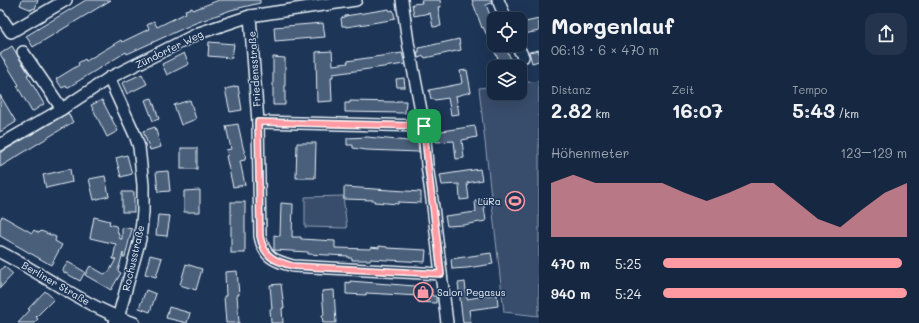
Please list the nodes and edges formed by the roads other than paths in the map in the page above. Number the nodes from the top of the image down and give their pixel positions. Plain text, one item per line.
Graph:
1 (66, 0) edge
2 (356, 0) edge
3 (402, 0) edge
4 (498, 0) edge
5 (503, 12) edge
6 (0, 16) edge
7 (250, 16) junction
8 (24, 52) dead end
9 (520, 52) edge
10 (523, 57) dead end
11 (109, 78) junction
12 (62, 109) junction
13 (258, 122) junction
14 (424, 126) junction
15 (0, 145) edge
16 (0, 252) edge
17 (441, 274) junction
18 (117, 320) edge
19 (134, 323) edge
20 (447, 323) edge

1 - 6 street
2 - 7 street, Zündorfer Weg
3 - 14 street
4 - 5 street
7 - 11 street, Zündorfer Weg
7 - 13 street, Friedensstraße
8 - 12 street
9 - 10 street
11 - 12 street, Zündorfer Weg
11 - 18 street, Rochusstraße
12 - 15 street, Zündorfer Weg
13 - 14 street
13 - 17 street, Friedensstraße
14 - 17 street
16 - 18 street, Berliner Straße
17 - 20 street
18 - 19 street, Berliner Straße

